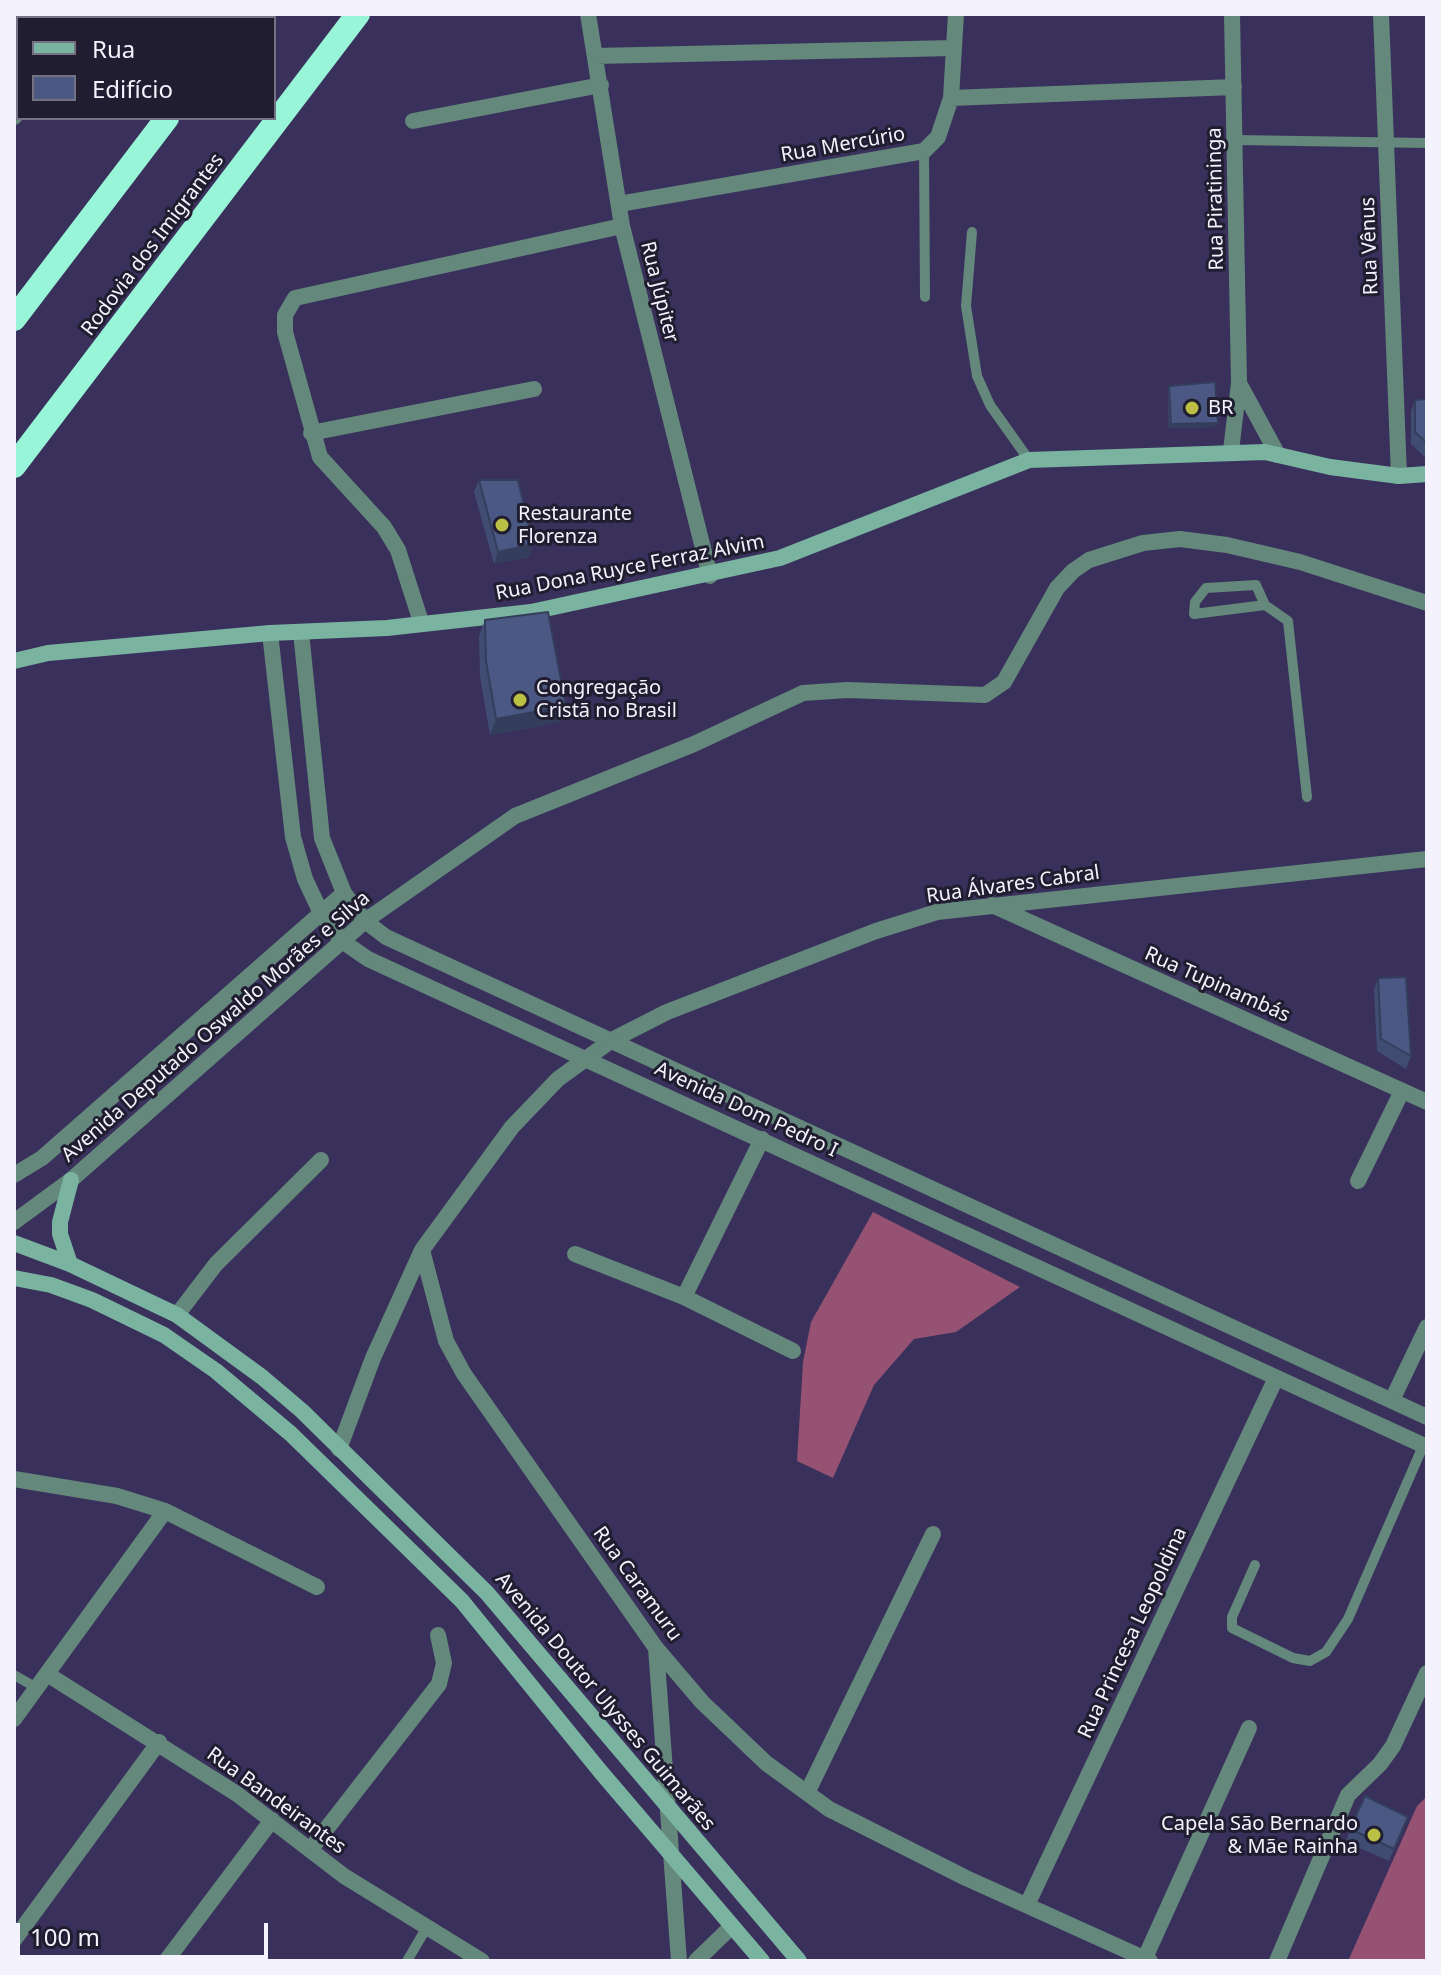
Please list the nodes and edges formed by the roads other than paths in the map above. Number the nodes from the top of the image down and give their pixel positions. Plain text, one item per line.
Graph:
1 (358, 14) edge
2 (588, 14) edge
3 (956, 14) edge
4 (1232, 14) edge
5 (1381, 14) edge
6 (954, 48) junction
7 (595, 56) junction
8 (601, 85) junction
9 (1234, 87) junction
10 (951, 98) junction
11 (165, 120) edge
12 (413, 121) dead end
13 (1236, 140) junction
14 (1386, 143) junction
15 (1427, 143) edge
16 (924, 151) junction
17 (619, 204) junction
18 (622, 226) junction
19 (972, 232) dead end
20 (925, 297) dead end
21 (14, 319) edge
22 (1239, 383) junction
23 (534, 389) dead end
24 (311, 433) junction
25 (1231, 451) junction
26 (1278, 455) junction
27 (1029, 460) junction
28 (14, 466) edge
29 (1427, 474) edge
30 (1399, 476) junction
31 (710, 576) junction
32 (1427, 603) edge
33 (1265, 605) junction
34 (421, 622) junction
35 (301, 632) junction
36 (270, 633) junction
37 (14, 661) edge
38 (1307, 797) dead end
39 (1427, 859) edge
40 (344, 893) junction
41 (990, 904) junction
42 (321, 913) junction
43 (365, 921) junction
44 (342, 941) junction
45 (612, 1040) junction
46 (584, 1058) junction
47 (1402, 1091) junction
48 (1427, 1102) edge
49 (762, 1139) junction
50 (321, 1160) dead end
51 (14, 1175) edge
52 (71, 1180) junction
53 (1358, 1181) dead end
54 (14, 1222) edge
55 (14, 1243) edge
56 (422, 1250) junction
57 (575, 1254) dead end
58 (70, 1264) junction
59 (14, 1278) edge
60 (1143, 1285) junction
61 (684, 1297) junction
62 (1132, 1311) junction
63 (177, 1315) junction
64 (1427, 1327) edge
65 (793, 1351) dead end
66 (1276, 1378) junction
67 (1392, 1400) junction
68 (1427, 1417) edge
69 (1425, 1446) edge
70 (339, 1449) junction
71 (14, 1479) edge
72 (165, 1511) junction
73 (933, 1534) dead end
74 (1255, 1565) dead end
75 (317, 1587) dead end
76 (438, 1635) dead end
77 (656, 1648) junction
78 (1427, 1673) edge
79 (47, 1674) junction
80 (14, 1675) edge
81 (37, 1688) junction
82 (14, 1719) edge
83 (1249, 1728) dead end
84 (159, 1742) junction
85 (807, 1793) junction
86 (666, 1807) junction
87 (272, 1820) junction
88 (310, 1850) junction
89 (669, 1851) junction
90 (1027, 1905) junction
91 (732, 1926) junction
92 (427, 1927) junction
93 (14, 1940) edge
94 (1148, 1960) edge
95 (166, 1961) edge
96 (407, 1961) edge
97 (482, 1961) edge
98 (679, 1961) edge
99 (696, 1961) edge
100 (762, 1961) edge
101 (791, 1961) edge
102 (799, 1961) edge
103 (1277, 1961) edge

1 - 28 highway, Rodovia dos Imigrantes
2 - 7 street, Rua Júpiter
3 - 6 street, Rua Mercúrio
4 - 9 street, Rua Piratininga
5 - 14 street, Rua Vênus
6 - 7 street
6 - 10 street, Rua Mercúrio
7 - 8 street, Rua Júpiter
8 - 12 street
8 - 17 street, Rua Júpiter
9 - 10 street
9 - 13 street, Rua Piratininga
10 - 16 street, Rua Mercúrio
11 - 21 highway
13 - 14 lane
13 - 22 street, Rua Piratininga
14 - 15 lane
14 - 30 street, Rua Vênus
16 - 17 street, Rua Mercúrio
16 - 20 lane
17 - 18 street, Rua Júpiter
18 - 24 street
18 - 31 street, Rua Júpiter
19 - 27 lane
22 - 25 street, Rua Piratininga
22 - 26 street, Rua Piratininga
23 - 24 street
24 - 34 street
25 - 26 main road, Rua Dona Ruyce Ferraz Alvim
25 - 27 main road, Rua Dona Ruyce Ferraz Alvim
26 - 30 main road, Rua Dona Ruyce Ferraz Alvim
27 - 31 main road, Rua Dona Ruyce Ferraz Alvim
29 - 30 main road, Rua Dona Ruyce Ferraz Alvim
31 - 34 main road, Rua Dona Ruyce Ferraz Alvim
32 - 43 street, Avenida Deputado Oswaldo Morães e Silva
33 - 33 lane
33 - 38 lane
34 - 35 main road, Rua Dona Ruyce Ferraz Alvim
35 - 36 main road, Rua Dona Ruyce Ferraz Alvim
35 - 40 street, Avenida Dom Pedro I
36 - 37 main road, Rua Dona Ruyce Ferraz Alvim
36 - 42 street, Avenida Dom Pedro I
39 - 41 street, Rua Álvares Cabral
40 - 42 street, Avenida Deputado Oswaldo Morães e Silva
40 - 43 street, Avenida Dom Pedro I
41 - 45 street, Rua Álvares Cabral
41 - 47 street, Rua Tupinambás
42 - 44 street, Avenida Dom Pedro I
42 - 51 street, Avenida Deputado Oswaldo Morães e Silva
43 - 44 street, Avenida Deputado Oswaldo Morães e Silva
43 - 45 street, Avenida Dom Pedro I
44 - 46 street, Avenida Dom Pedro I
44 - 52 street, Avenida Deputado Oswaldo Morães e Silva
45 - 46 street, Rua Álvares Cabral
45 - 60 street, Avenida Dom Pedro I
46 - 49 street, Avenida Dom Pedro I
46 - 56 street
47 - 48 street, Rua Tupinambás
47 - 53 street
49 - 61 street
49 - 62 street, Avenida Dom Pedro I
50 - 63 street
52 - 54 street, Avenida Deputado Oswaldo Morães e Silva
52 - 58 main road
55 - 58 main road, Avenida Doutor Ulysses Guimarães
56 - 70 street
56 - 77 street, Rua Caramuru
57 - 61 street
58 - 63 main road, Avenida Doutor Ulysses Guimarães
59 - 89 main road
60 - 62 street
60 - 67 street, Avenida Dom Pedro I
61 - 65 street
62 - 66 street, Avenida Dom Pedro I
63 - 70 main road, Avenida Doutor Ulysses Guimarães
64 - 67 street
66 - 69 street, Avenida Dom Pedro I
66 - 90 street, Rua Princesa Leopoldina
67 - 68 street, Avenida Dom Pedro I
69 - 74 lane
70 - 86 main road, Avenida Doutor Ulysses Guimarães
71 - 72 street
72 - 75 street
72 - 79 street
73 - 85 street
76 - 88 street
77 - 85 street, Rua Caramuru
77 - 86 street
78 - 103 street
79 - 81 street
79 - 84 street, Rua Bandeirantes
80 - 81 lane
81 - 82 street
83 - 94 street
84 - 87 street, Rua Bandeirantes
84 - 93 street
85 - 90 street, Rua Caramuru
86 - 89 street
86 - 102 main road, Avenida Doutor Ulysses Guimarães
87 - 88 street, Rua Bandeirantes
87 - 95 street
88 - 92 street, Rua Bandeirantes
89 - 91 main road
89 - 98 street
90 - 94 street, Rua Caramuru
91 - 99 street
91 - 100 main road
91 - 101 main road
92 - 96 lane
92 - 97 street, Rua Bandeirantes

